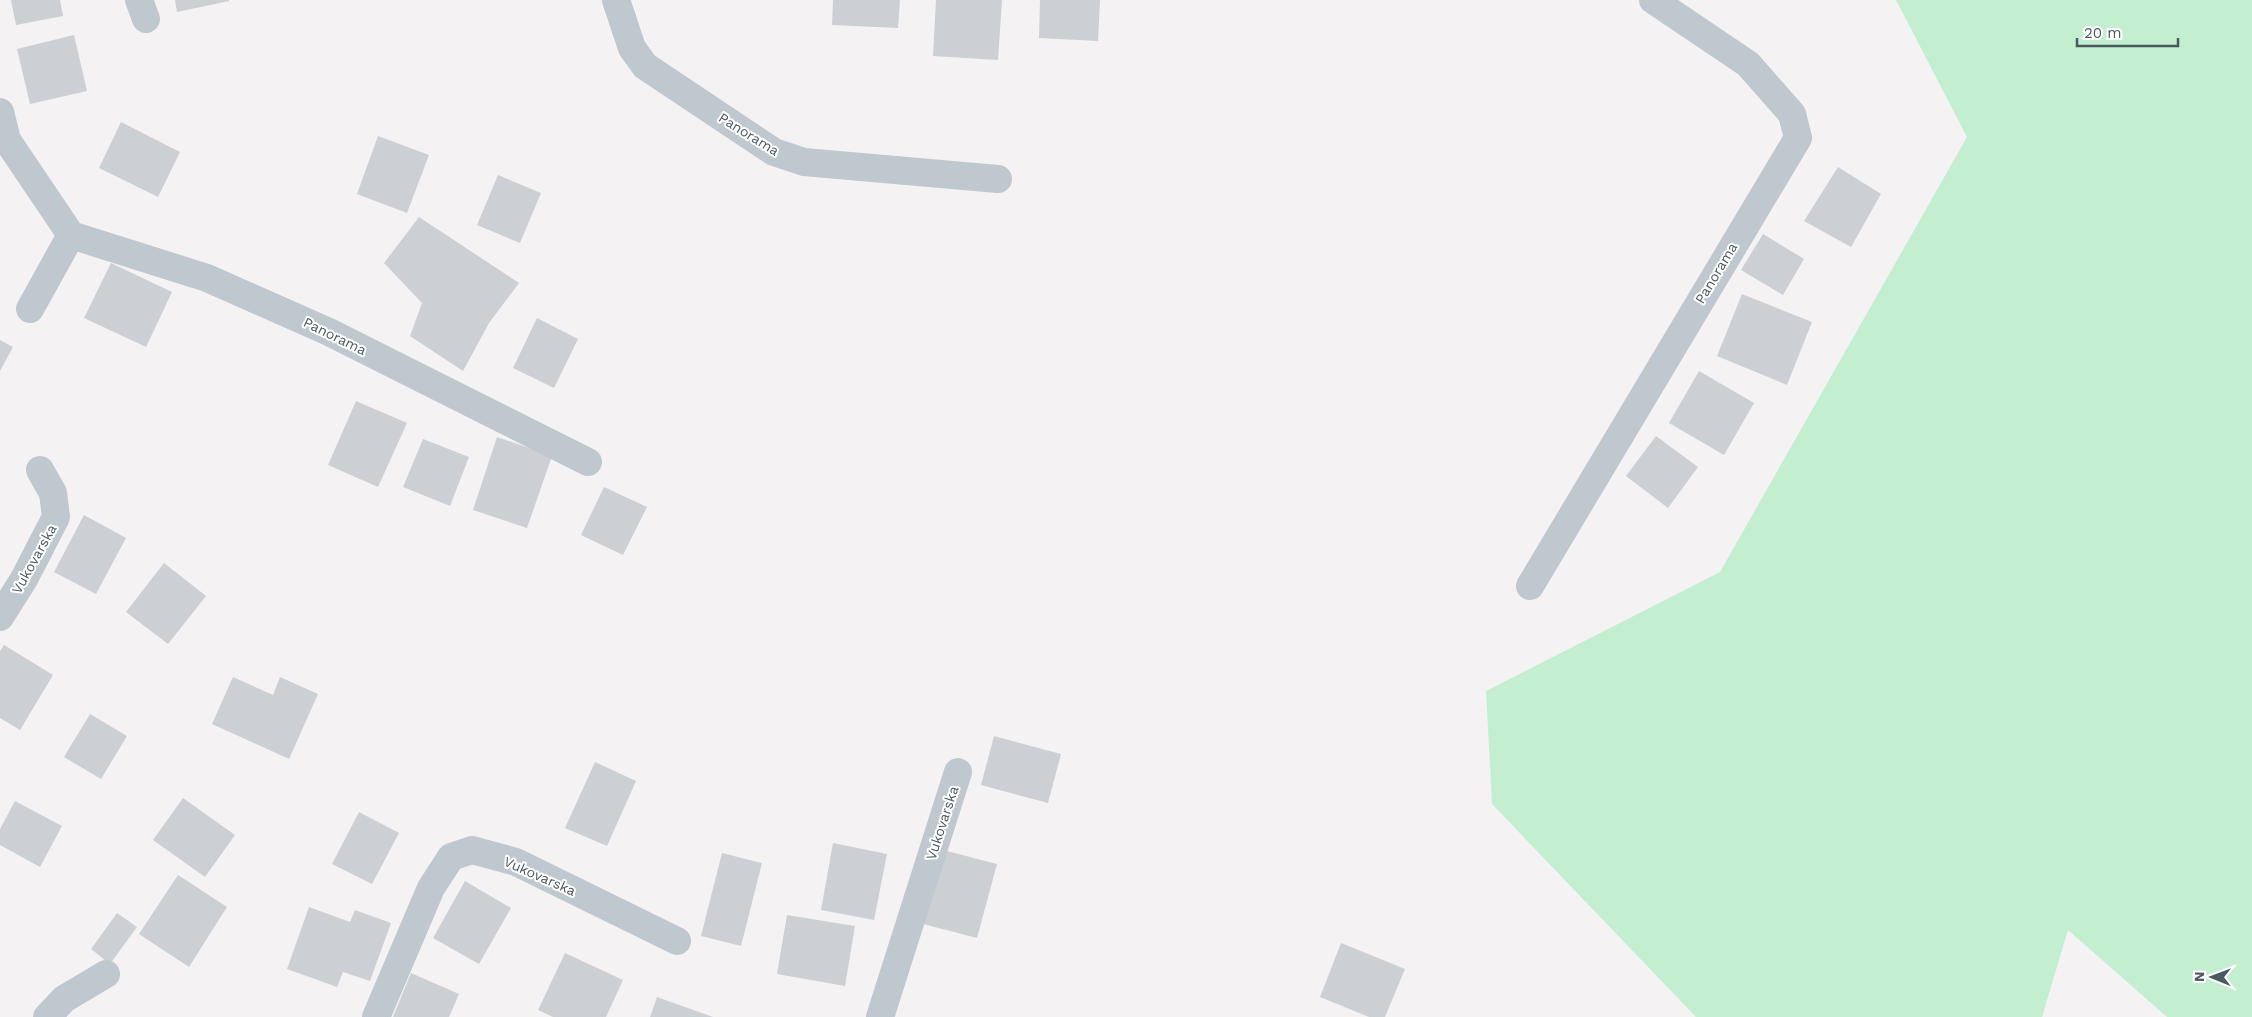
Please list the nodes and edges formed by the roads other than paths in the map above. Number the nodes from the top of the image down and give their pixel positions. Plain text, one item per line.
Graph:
1 (616, 0) edge
2 (1653, 0) edge
3 (0, 112) edge
4 (998, 179) dead end
5 (71, 236) junction
6 (30, 309) dead end
7 (588, 462) dead end
8 (40, 470) dead end
9 (1530, 586) dead end
10 (0, 618) edge
11 (958, 772) dead end
12 (677, 941) dead end
13 (106, 974) dead end
14 (47, 1017) edge
15 (376, 1017) edge
16 (880, 1017) edge

1 - 4 street, Panorama
2 - 9 street, Panorama
3 - 5 street
5 - 6 street
5 - 7 street, Panorama
8 - 10 street, Vukovarska
11 - 16 street, Vukovarska
12 - 15 street, Vukovarska
13 - 14 street

